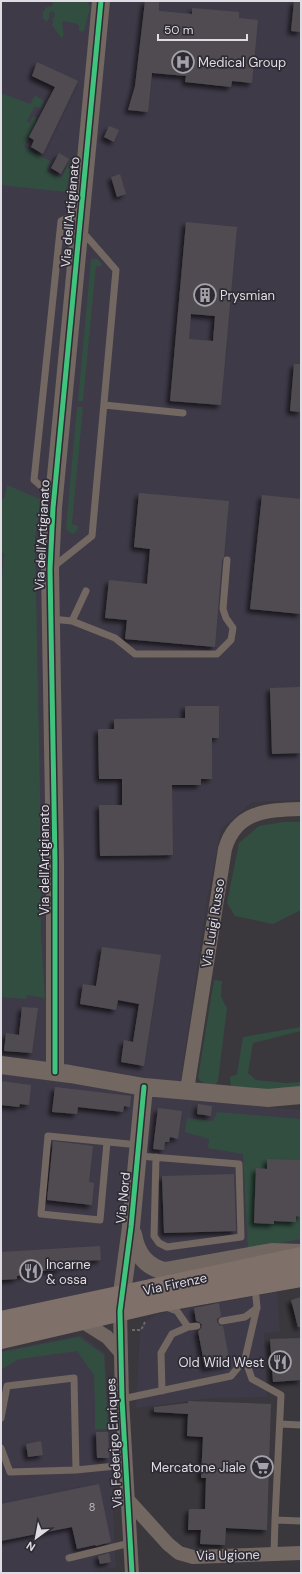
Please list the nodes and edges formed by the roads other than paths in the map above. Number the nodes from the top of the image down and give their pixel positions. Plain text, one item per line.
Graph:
1 (101, 1) edge
2 (80, 220) junction
3 (104, 405) junction
4 (183, 413) dead end
5 (227, 560) dead end
6 (50, 569) junction
7 (86, 591) dead end
8 (50, 619) junction
9 (72, 621) junction
10 (301, 809) edge
11 (1, 1065) edge
12 (55, 1072) junction
13 (144, 1087) junction
14 (187, 1090) junction
15 (301, 1095) edge
16 (107, 1142) junction
17 (146, 1154) junction
18 (132, 1227) junction
19 (301, 1253) edge
20 (301, 1257) edge
21 (301, 1277) edge
22 (254, 1286) junction
23 (121, 1303) junction
24 (156, 1303) junction
25 (257, 1308) junction
26 (80, 1320) junction
27 (1, 1321) edge
28 (222, 1321) dead end
29 (197, 1326) dead end
30 (188, 1327) junction
31 (1, 1339) edge
32 (121, 1353) junction
33 (245, 1359) junction
34 (162, 1391) junction
35 (122, 1399) junction
36 (1, 1418) edge
37 (280, 1424) junction
38 (301, 1425) edge
39 (1, 1448) edge
40 (126, 1465) junction
41 (269, 1468) dead end
42 (278, 1469) junction
43 (76, 1470) junction
44 (129, 1501) junction
45 (275, 1520) junction
46 (301, 1520) edge
47 (130, 1543) junction
48 (301, 1553) edge
49 (274, 1554) junction
50 (69, 1558) dead end
51 (131, 1567) edge

1 - 2 street, Via dell'Artigianato
2 - 3 lane
2 - 6 street, Via dell'Artigianato
3 - 4 lane
3 - 6 lane
5 - 9 lane
6 - 8 street, Via dell'Artigianato
7 - 9 lane
8 - 9 lane
8 - 12 street, Via dell'Artigianato
10 - 14 street, Via Luigi Russo
11 - 12 street
12 - 13 street
13 - 14 street
13 - 17 street, Via Nord
14 - 15 street
16 - 16 lane
16 - 17 lane
17 - 17 lane
17 - 18 street, Via Nord
18 - 19 street, Via Firenze
18 - 23 street, Via Nord
20 - 23 main road, Via Firenze
21 - 22 main road, Via Firenze
22 - 24 main road, Via Firenze
22 - 25 lane
23 - 24 main road, Via Firenze
23 - 26 main road, Via Firenze
23 - 27 main road, Via Firenze
23 - 32 street, Via Federigo Enriques
24 - 30 lane
25 - 28 lane
25 - 33 lane
26 - 31 main road, Via Firenze
26 - 32 street
29 - 30 lane
30 - 34 lane
32 - 35 street, Via Federigo Enriques
33 - 34 lane
33 - 37 lane
34 - 35 lane
35 - 40 street, Via Federigo Enriques
36 - 43 lane
37 - 38 lane
37 - 42 lane
39 - 43 lane
40 - 43 lane
40 - 44 street, Via Federigo Enriques
41 - 42 lane
42 - 45 lane
44 - 47 street, Via Federigo Enriques
44 - 49 street, Via Ugione
45 - 46 lane
45 - 49 lane
47 - 50 lane
47 - 51 street, Via Federigo Enriques
48 - 49 street, Via Ugione

